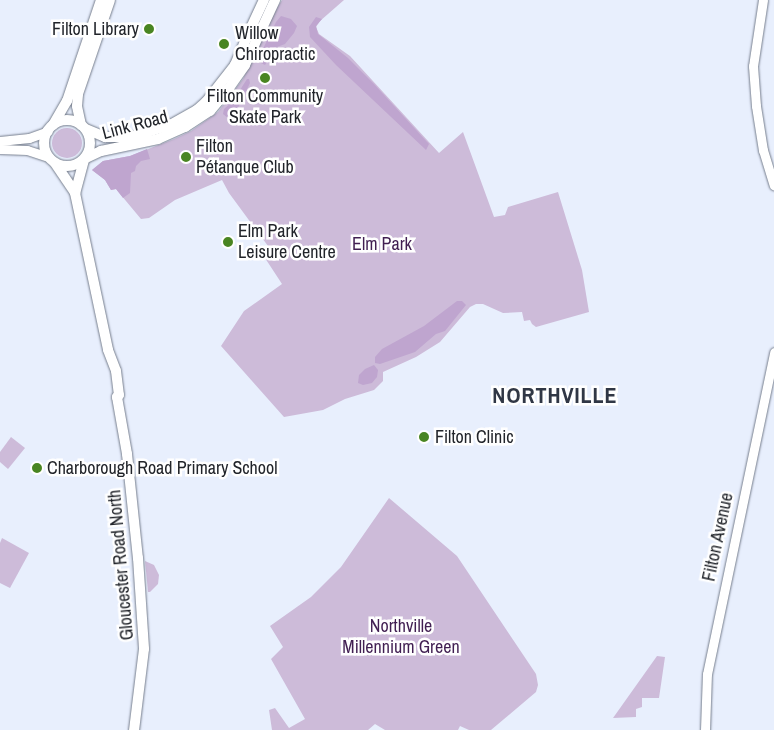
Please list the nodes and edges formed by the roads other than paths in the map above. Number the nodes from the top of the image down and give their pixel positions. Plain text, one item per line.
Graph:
1 (101, 0) edge
2 (110, 0) edge
3 (264, 0) edge
4 (275, 0) edge
5 (762, 0) edge
6 (235, 65) junction
7 (235, 79) junction
8 (84, 127) junction
9 (50, 128) junction
10 (0, 141) edge
11 (0, 150) edge
12 (85, 159) junction
13 (51, 160) junction
14 (774, 184) edge
15 (75, 193) junction
16 (774, 352) edge
17 (134, 730) edge
18 (704, 730) edge

1 - 9 main road
2 - 8 main road
3 - 6 main road
4 - 7 main road, Link Road
5 - 14 street
6 - 7 main road
6 - 8 main road, Link Road
7 - 12 main road, Link Road
8 - 9 main road
8 - 12 main road
9 - 10 street
9 - 13 main road
11 - 13 street
12 - 13 main road
12 - 15 main road, Gloucester Road North
13 - 15 main road, Gloucester Road North
15 - 17 main road, Gloucester Road North
16 - 18 street, Filton Avenue

